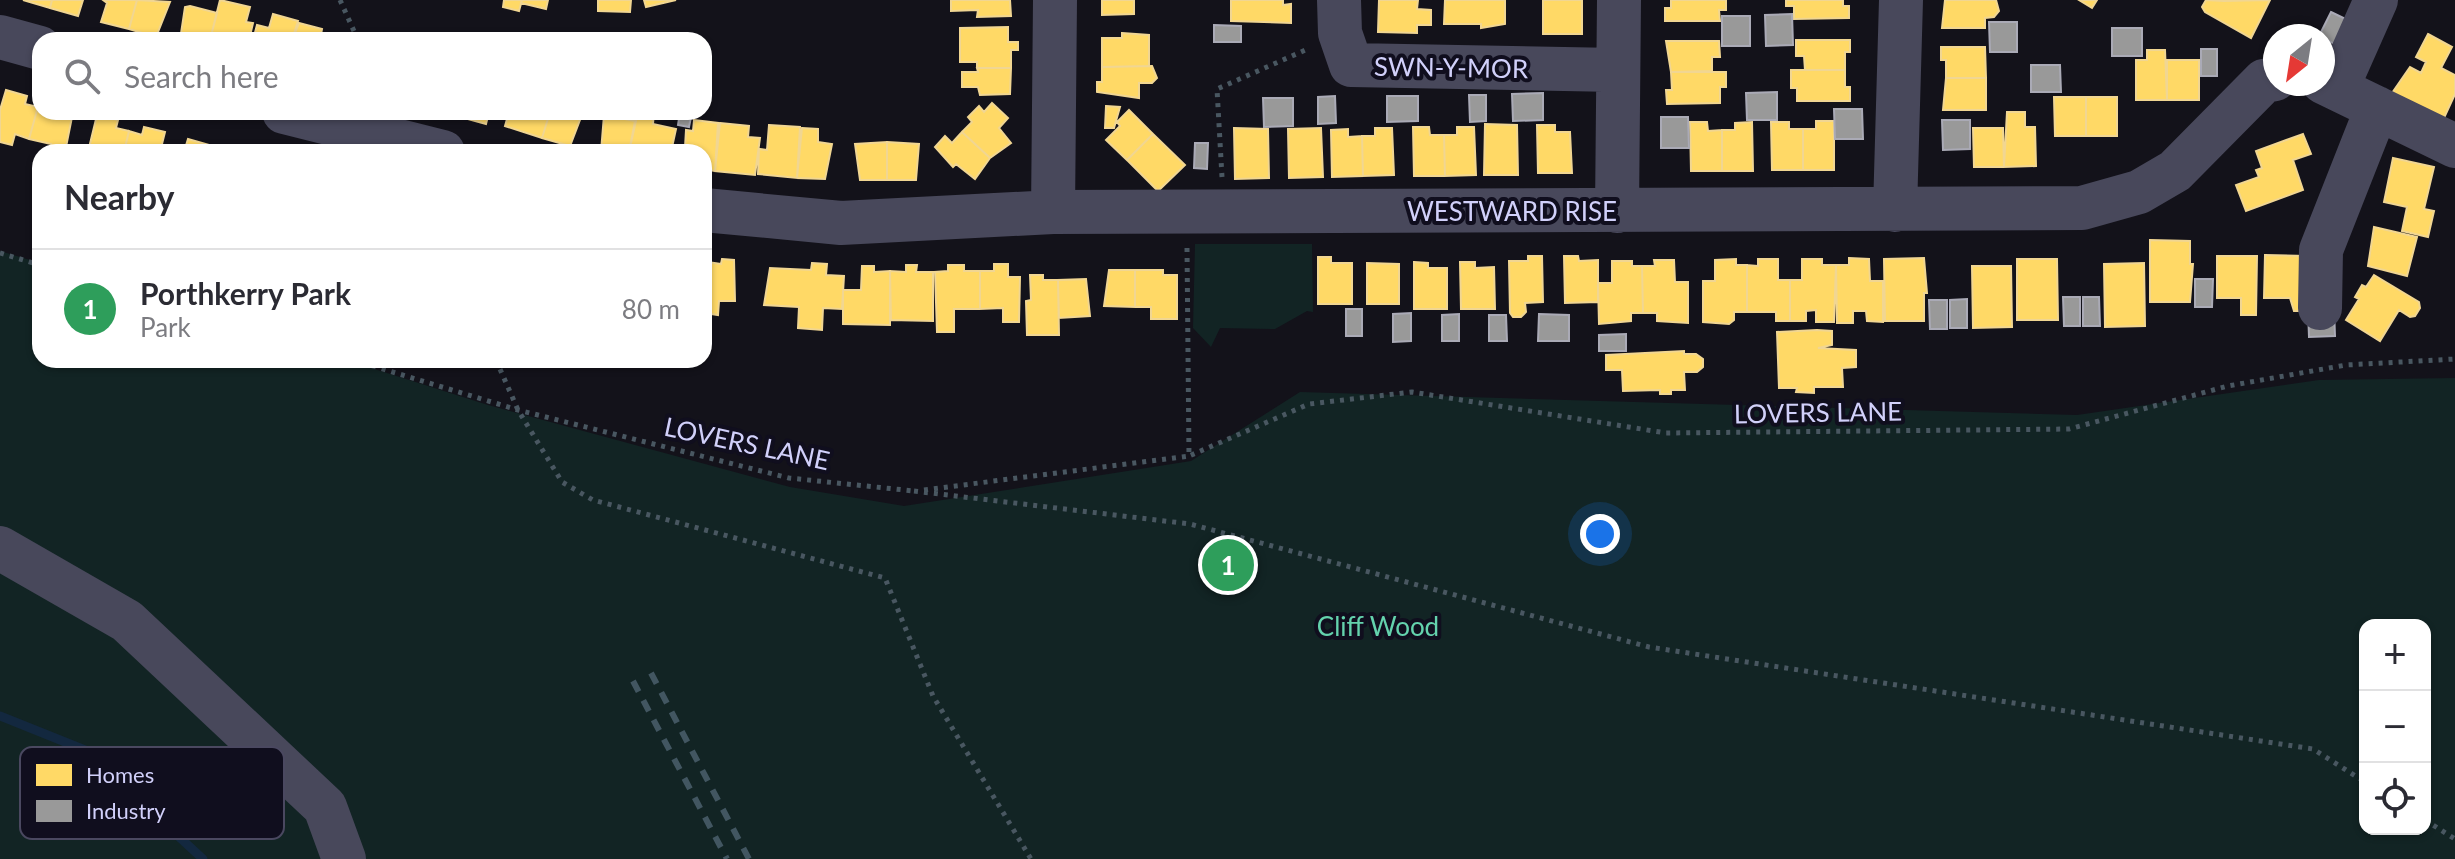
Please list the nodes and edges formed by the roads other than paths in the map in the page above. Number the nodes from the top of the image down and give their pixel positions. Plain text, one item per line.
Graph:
1 (1055, 0) edge
2 (1619, 0) edge
3 (1901, 0) edge
4 (2376, 0) edge
5 (1340, 17) edge
6 (0, 37) edge
7 (32, 46) edge
8 (1617, 70) junction
9 (2335, 76) edge
10 (2263, 82) edge
11 (2335, 87) edge
12 (2377, 108) junction
13 (316, 120) edge
14 (411, 144) edge
15 (2455, 146) edge
16 (1895, 210) junction
17 (712, 211) edge
18 (1617, 211) junction
19 (1053, 212) junction
20 (2320, 308) dead end
21 (0, 548) edge
22 (261, 747) edge
23 (284, 768) edge
24 (344, 859) edge

1 - 19 street
2 - 8 street
3 - 16 street
4 - 9 street
5 - 8 street, SWN-Y-MOR
6 - 7 street
8 - 18 street
10 - 16 street, WESTWARD RISE
11 - 12 street
12 - 15 street
12 - 20 street
13 - 14 street
16 - 18 street, WESTWARD RISE
17 - 19 street, WESTWARD RISE
18 - 19 street, WESTWARD RISE
21 - 22 street
23 - 24 street

